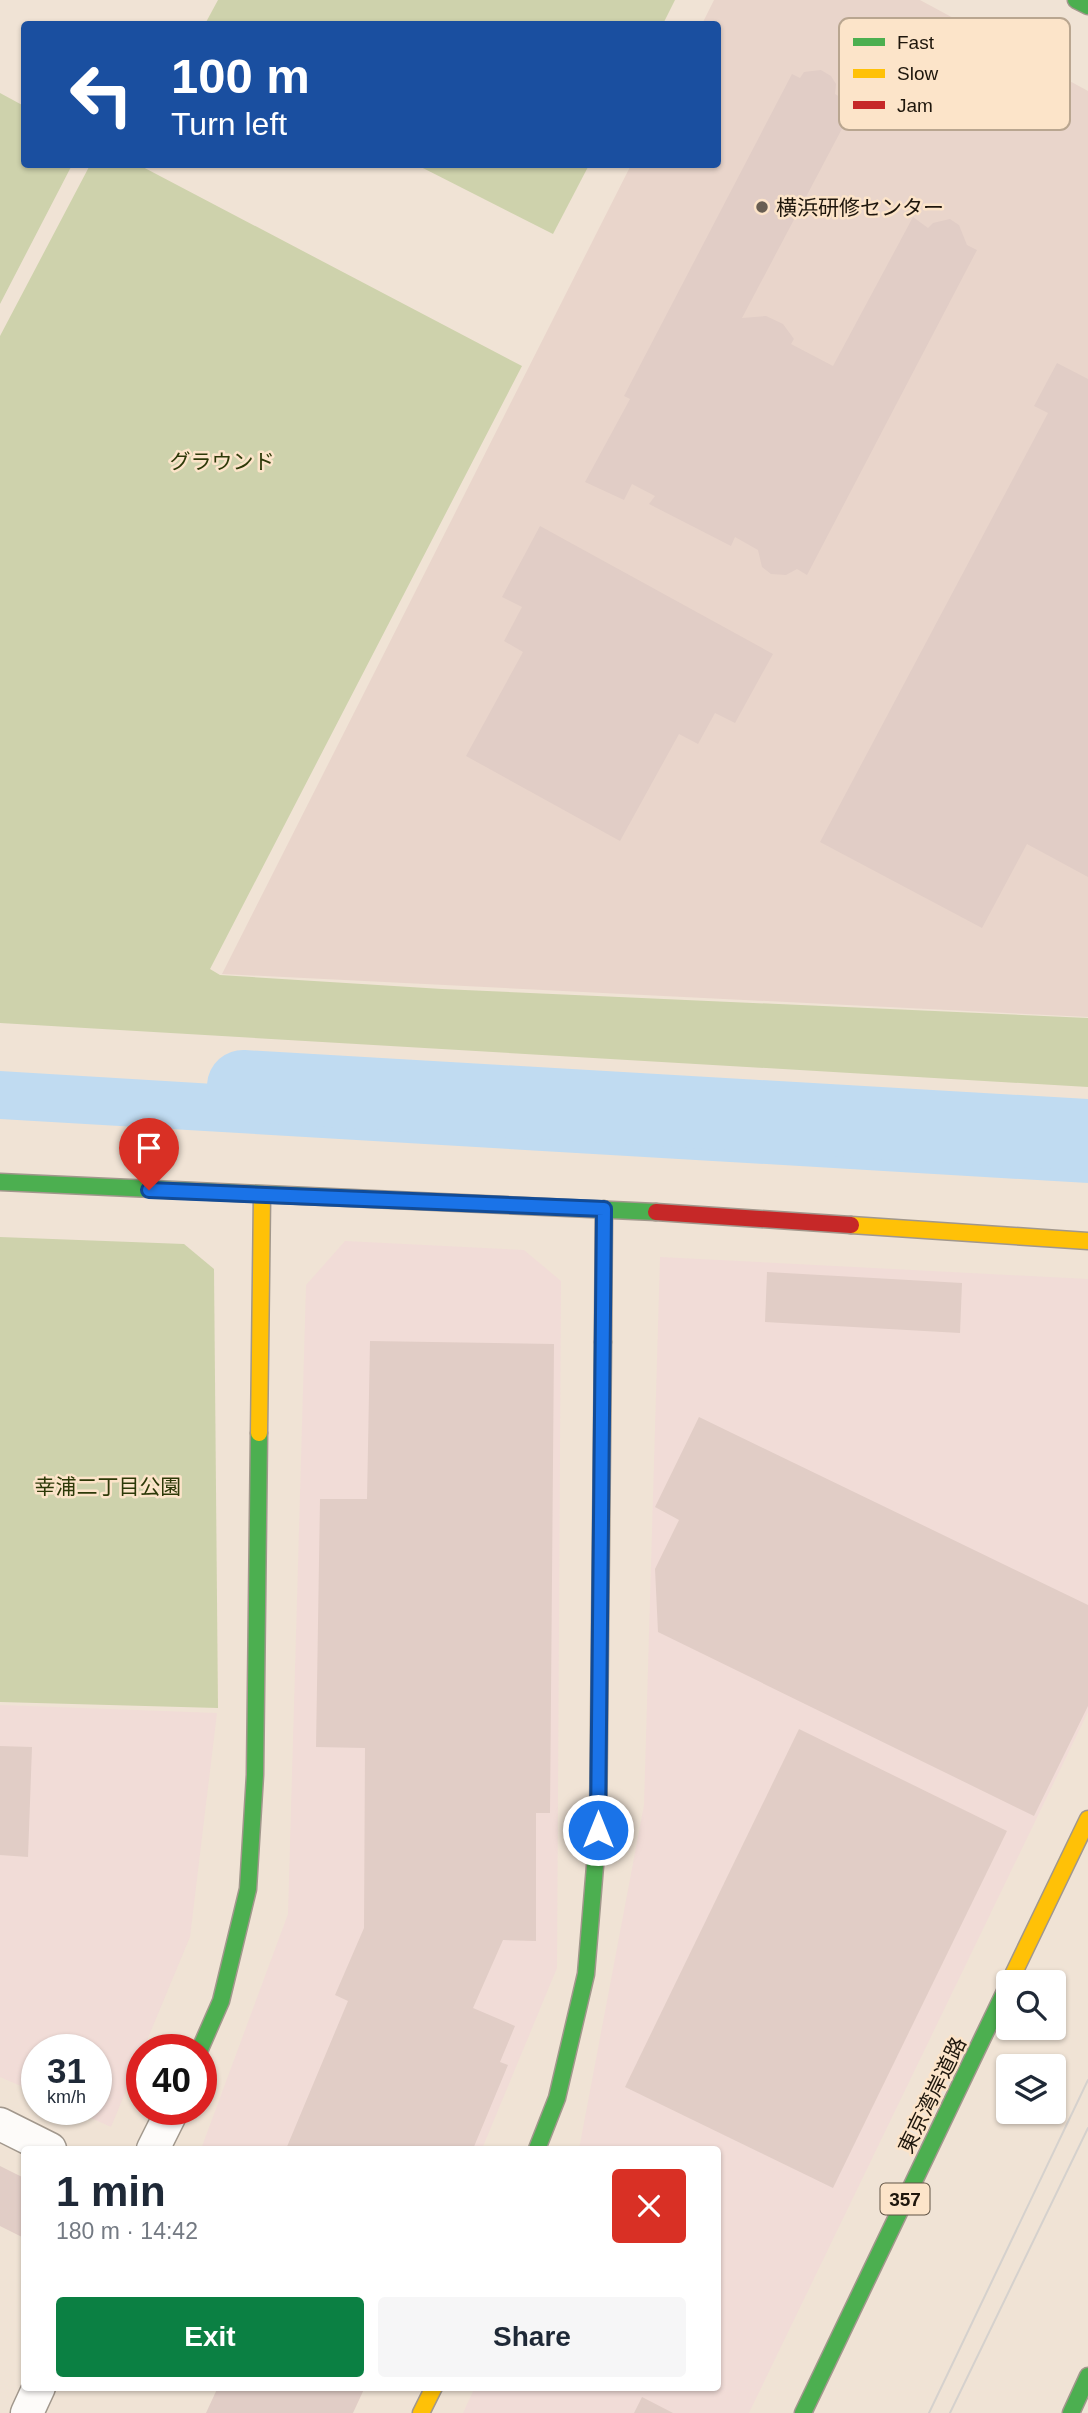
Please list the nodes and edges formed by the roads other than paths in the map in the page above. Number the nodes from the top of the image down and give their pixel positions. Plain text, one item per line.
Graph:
1 (1076, 0) edge
2 (1088, 6) edge
3 (0, 1182) edge
4 (261, 1196) junction
5 (604, 1209) junction
6 (1088, 1241) edge
7 (1088, 1819) edge
8 (1088, 1836) edge
9 (1055, 1886) junction
10 (1016, 1970) edge
11 (996, 2011) edge
12 (207, 2034) edge
13 (0, 2124) edge
14 (165, 2125) edge
15 (44, 2146) edge
16 (154, 2146) edge
17 (538, 2146) edge
18 (1088, 2376) edge
19 (37, 2391) edge
20 (432, 2391) edge
21 (27, 2413) edge
22 (421, 2413) edge
23 (803, 2413) edge
24 (1071, 2413) edge

1 - 2 main road
3 - 4 main road
4 - 5 main road
4 - 12 main road
5 - 6 main road
5 - 17 main road
7 - 9 main road, 東京湾岸道路 / 357
8 - 9 main road, 357
9 - 10 main road, 東京湾岸道路 / 357
11 - 23 main road, 東京湾岸道路 / 357
13 - 15 street
14 - 16 street
18 - 24 main road
19 - 21 street
20 - 22 main road

